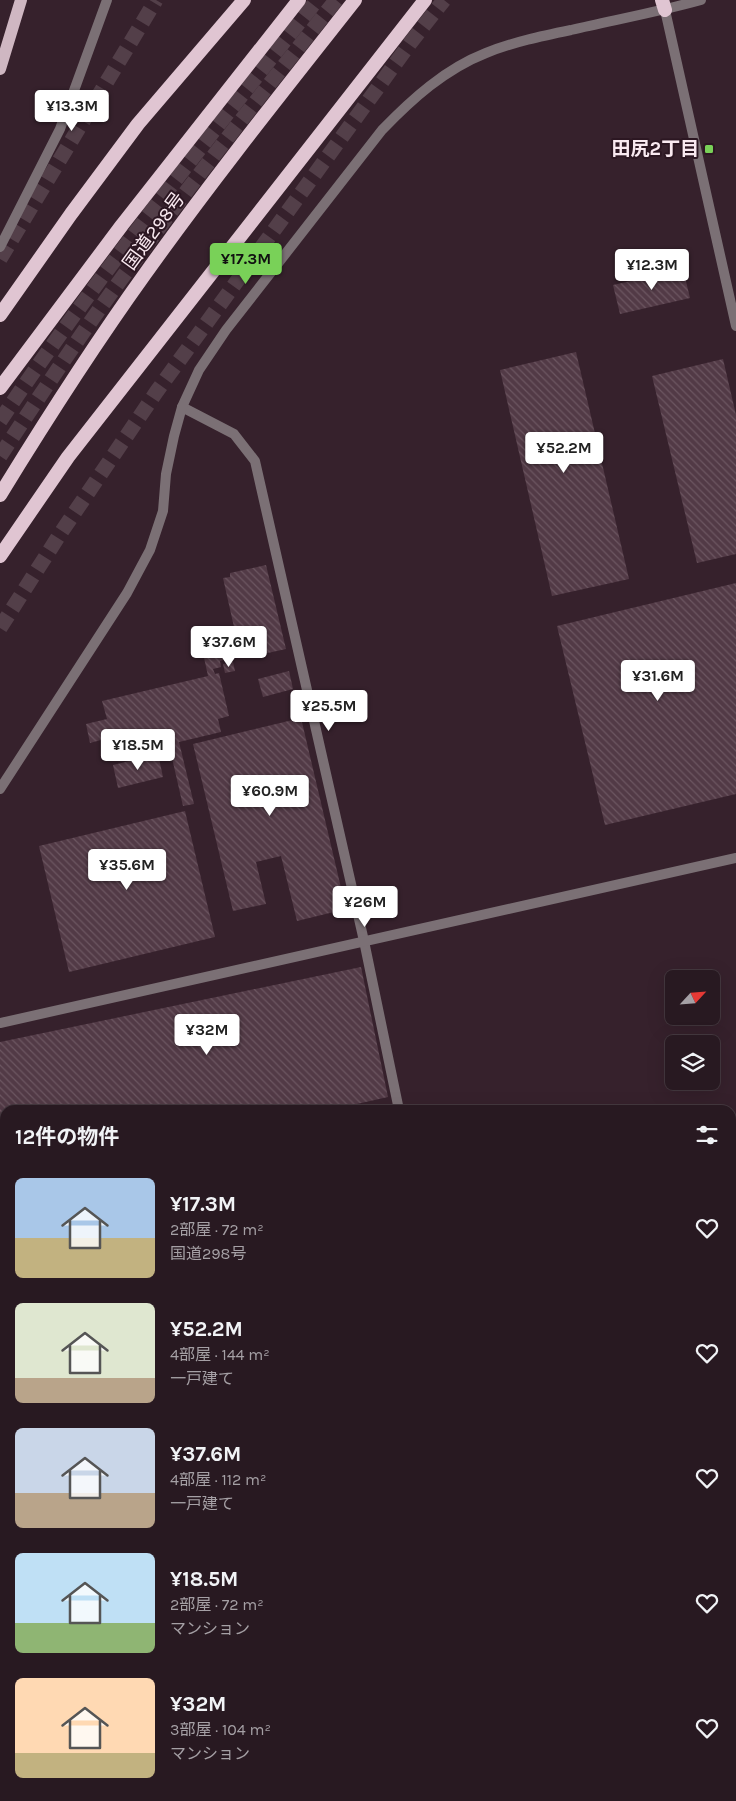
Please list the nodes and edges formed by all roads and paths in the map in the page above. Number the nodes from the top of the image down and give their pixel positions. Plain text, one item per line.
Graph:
1 (22, 0) edge
2 (107, 0) edge
3 (244, 0) edge
4 (299, 0) edge
5 (355, 0) edge
6 (425, 0) edge
7 (701, 0) edge
8 (663, 5) edge
9 (0, 69) edge
10 (0, 247) edge
11 (0, 315) edge
12 (736, 326) edge
13 (0, 388) edge
14 (182, 407) junction
15 (0, 495) edge
16 (0, 556) edge
17 (0, 789) edge
18 (736, 858) edge
19 (364, 942) junction
20 (0, 1023) edge
21 (398, 1105) edge

1 - 9 main road
2 - 10 street
3 - 11 highway
4 - 13 highway, 国道298号
5 - 15 highway, 国道298号
6 - 16 highway
7 - 8 street
8 - 12 street
8 - 14 street
14 - 17 street
14 - 19 street
18 - 19 street
19 - 20 street
19 - 21 street

